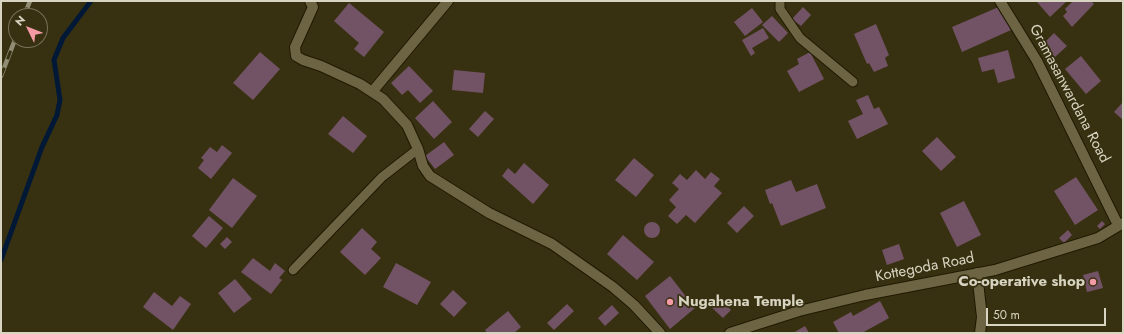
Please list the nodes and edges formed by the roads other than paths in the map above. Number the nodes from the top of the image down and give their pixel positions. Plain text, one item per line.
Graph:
1 (310, 1) edge
2 (448, 1) edge
3 (780, 1) edge
4 (1000, 1) edge
5 (853, 82) dead end
6 (372, 92) junction
7 (418, 149) junction
8 (1121, 224) edge
9 (293, 270) dead end
10 (977, 273) junction
11 (660, 333) edge
12 (730, 333) edge
13 (980, 333) edge

1 - 6 street
2 - 6 street
3 - 5 lane
4 - 8 street, Gramasanwardana Road
6 - 7 street
7 - 9 lane
7 - 11 street
8 - 10 street, Kottegoda Road
10 - 12 street, Kottegoda Road
10 - 13 street

